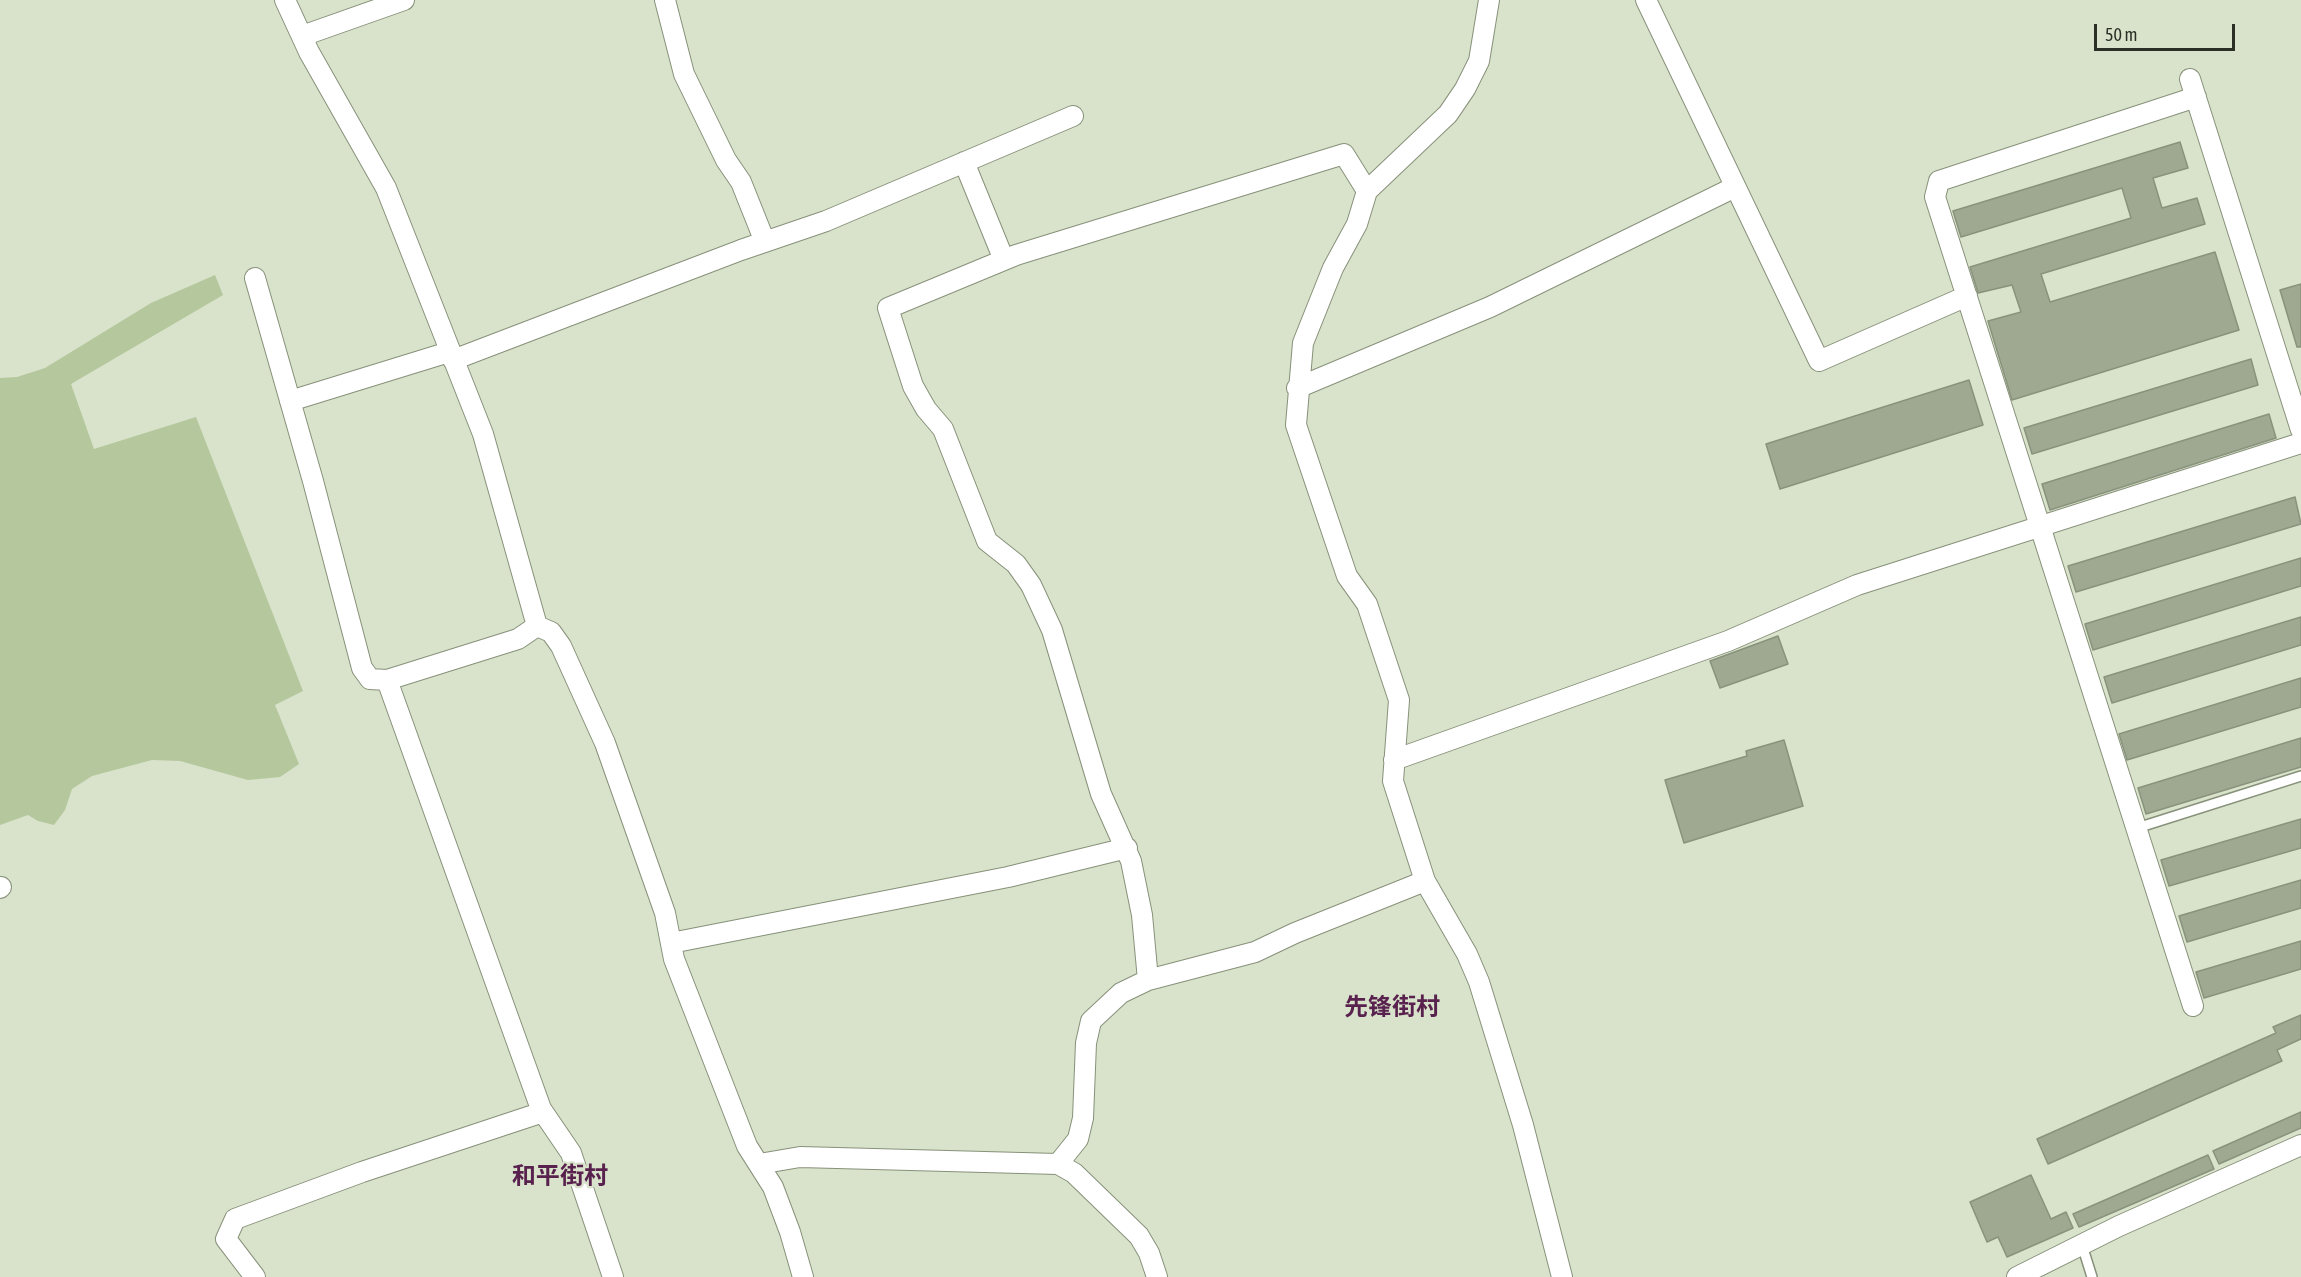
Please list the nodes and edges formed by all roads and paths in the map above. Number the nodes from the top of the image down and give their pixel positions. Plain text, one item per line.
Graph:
1 (285, 0) edge
2 (404, 0) edge
3 (665, 0) edge
4 (1490, 0) edge
5 (1646, 0) edge
6 (302, 36) junction
7 (1073, 116) dead end
8 (964, 162) junction
9 (1735, 187) junction
10 (1367, 191) junction
11 (765, 242) junction
12 (1004, 260) junction
13 (255, 278) dead end
14 (1967, 296) junction
15 (451, 356) junction
16 (1297, 388) junction
17 (290, 401) junction
18 (2301, 430) edge
19 (2301, 443) edge
20 (2041, 527) junction
21 (537, 626) junction
22 (387, 681) junction
23 (1394, 760) junction
24 (2301, 776) edge
25 (2137, 828) junction
26 (1127, 848) junction
27 (1425, 881) junction
28 (671, 943) junction
29 (1148, 980) junction
30 (2193, 1006) dead end
31 (543, 1112) junction
32 (2301, 1145) edge
33 (759, 1164) junction
34 (1058, 1164) junction
35 (2082, 1245) junction
36 (255, 1277) edge
37 (613, 1277) edge
38 (802, 1277) edge
39 (1156, 1277) edge
40 (1562, 1277) edge
41 (2017, 1277) edge
42 (2092, 1277) edge

1 - 6 street
2 - 6 street
3 - 11 street
4 - 10 street
5 - 9 street
6 - 15 street
7 - 8 street
8 - 11 street
8 - 12 street
9 - 14 street
9 - 16 street
10 - 12 street
10 - 16 street
11 - 15 street
12 - 26 street
13 - 17 street
14 - 18 street
14 - 20 street
15 - 17 street
15 - 21 street
16 - 23 street
17 - 22 street
19 - 20 street
20 - 23 street
20 - 25 street
21 - 22 street
21 - 28 street
22 - 31 street
23 - 27 street
24 - 25 lane
25 - 30 street
26 - 28 street
26 - 29 street
27 - 29 street
27 - 40 street
28 - 33 street
29 - 34 street
31 - 36 street
31 - 37 street
32 - 35 street
33 - 34 street
33 - 38 street
34 - 39 street
35 - 41 street
35 - 42 lane

